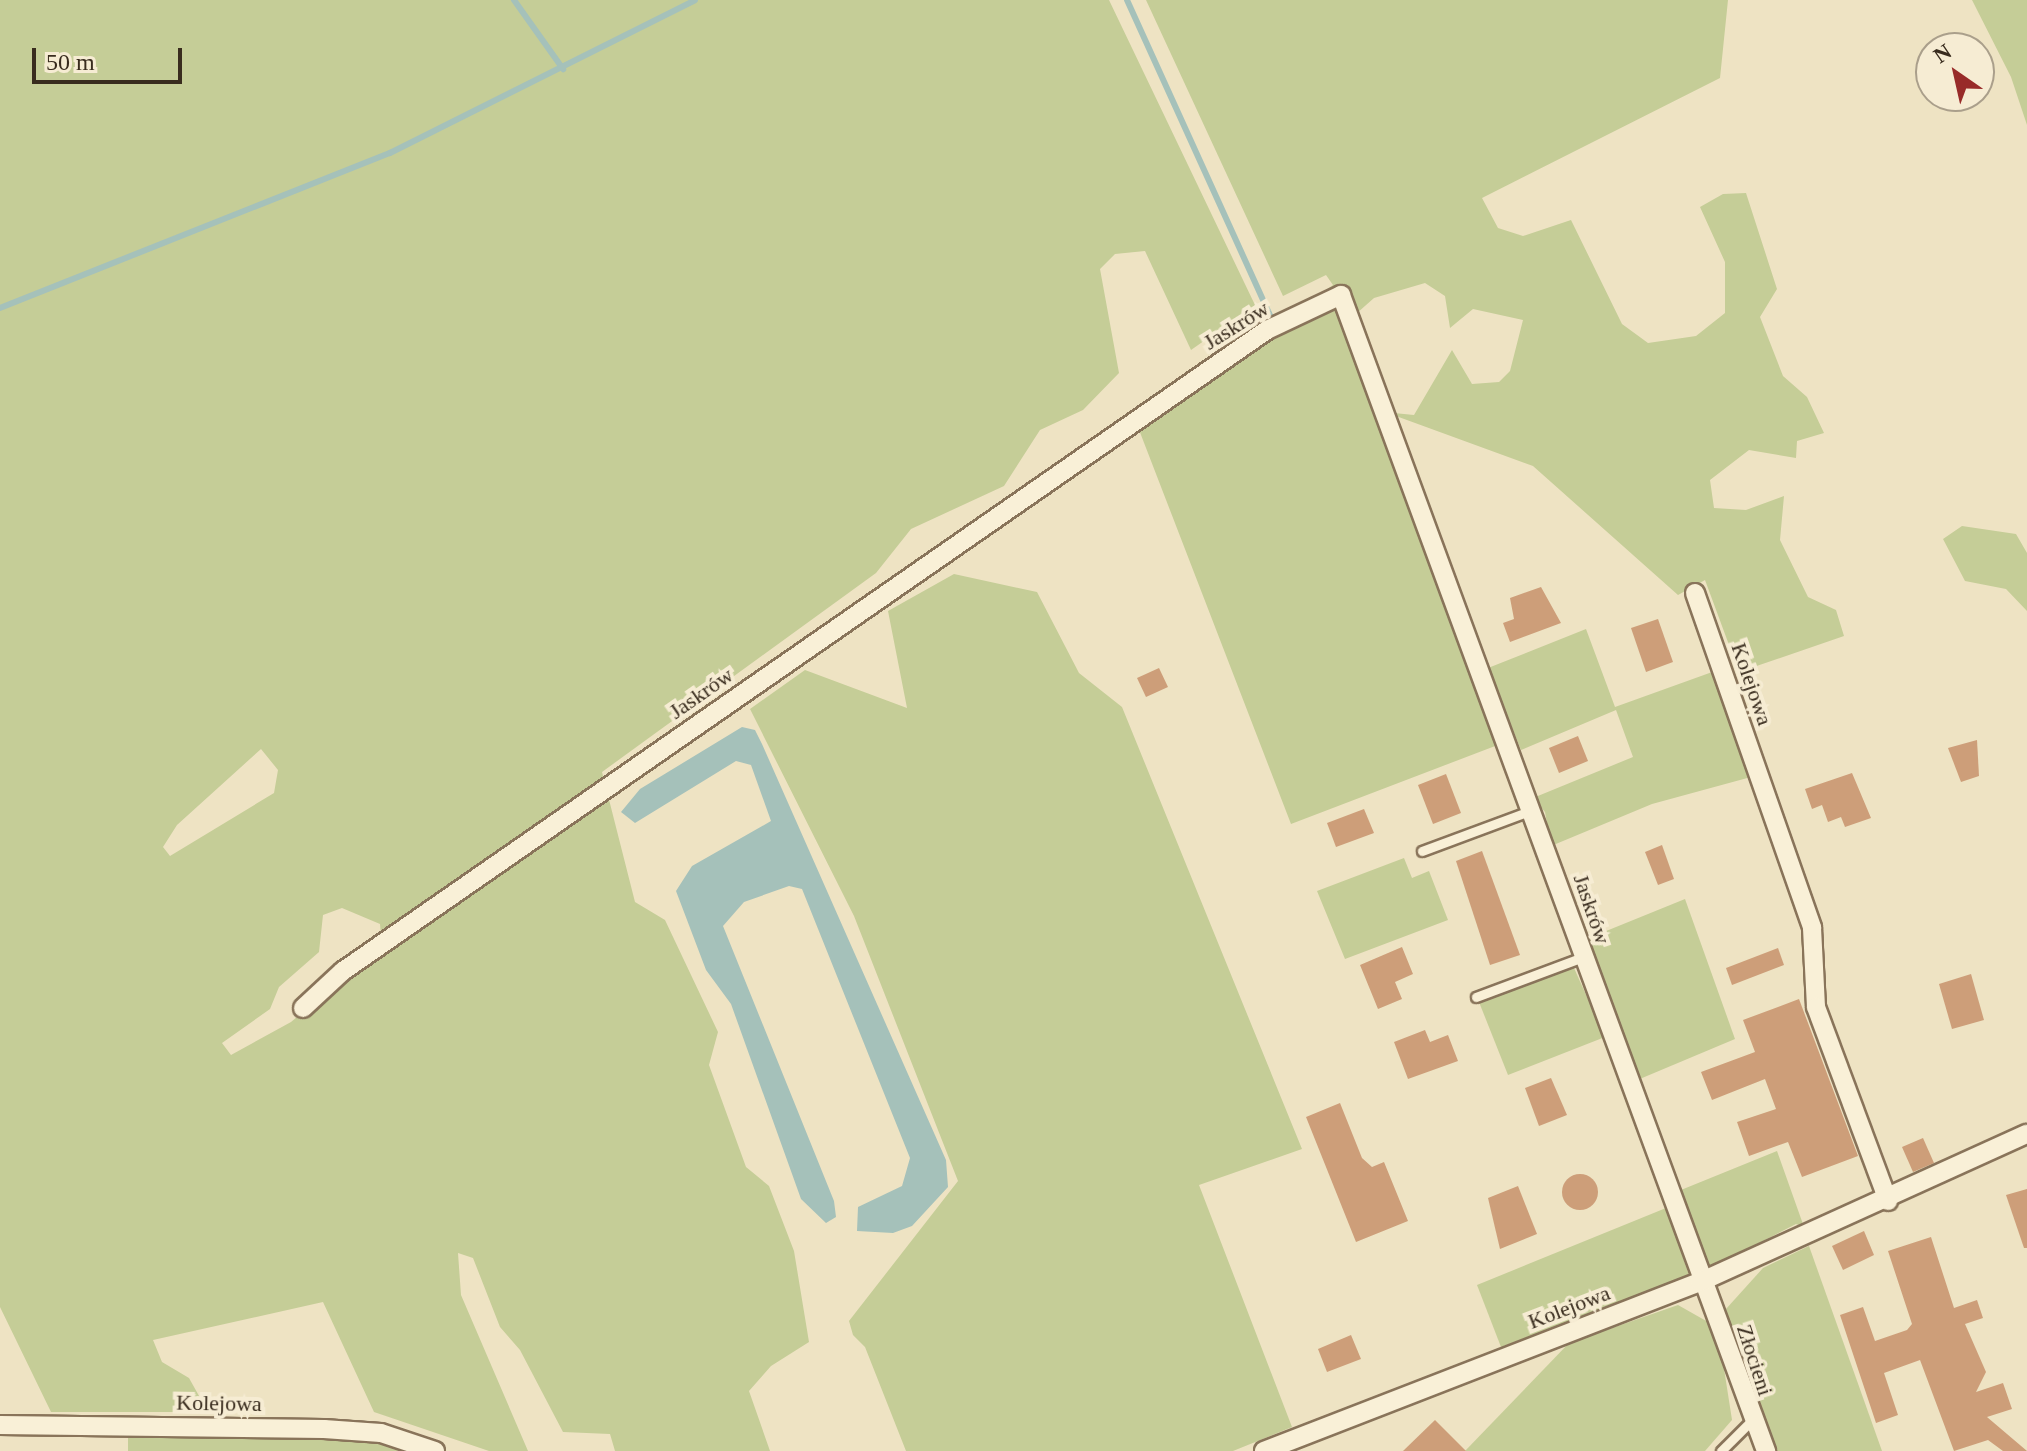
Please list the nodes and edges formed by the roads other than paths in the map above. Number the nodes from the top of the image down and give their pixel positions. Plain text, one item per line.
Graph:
1 (1695, 593) dead end
2 (1532, 810) junction
3 (1422, 851) dead end
4 (1583, 957) junction
5 (1476, 997) dead end
6 (303, 1008) dead end
7 (2027, 1134) edge
8 (1888, 1201) junction
9 (1700, 1282) junction
10 (1750, 1422) junction
11 (0, 1425) edge
12 (435, 1451) edge
13 (1264, 1451) edge
14 (1721, 1451) edge
15 (1766, 1451) edge

1 - 8 street, Kolejowa
2 - 3 lane
2 - 4 street, Jaskrów
2 - 6 street, Jaskrów
4 - 5 lane
4 - 9 street, Jaskrów
7 - 8 street, Kolejowa
8 - 9 street, Kolejowa
9 - 10 street, Złocieni
9 - 13 street, Kolejowa
10 - 14 lane
10 - 15 street, Złocieni
11 - 12 street, Kolejowa

